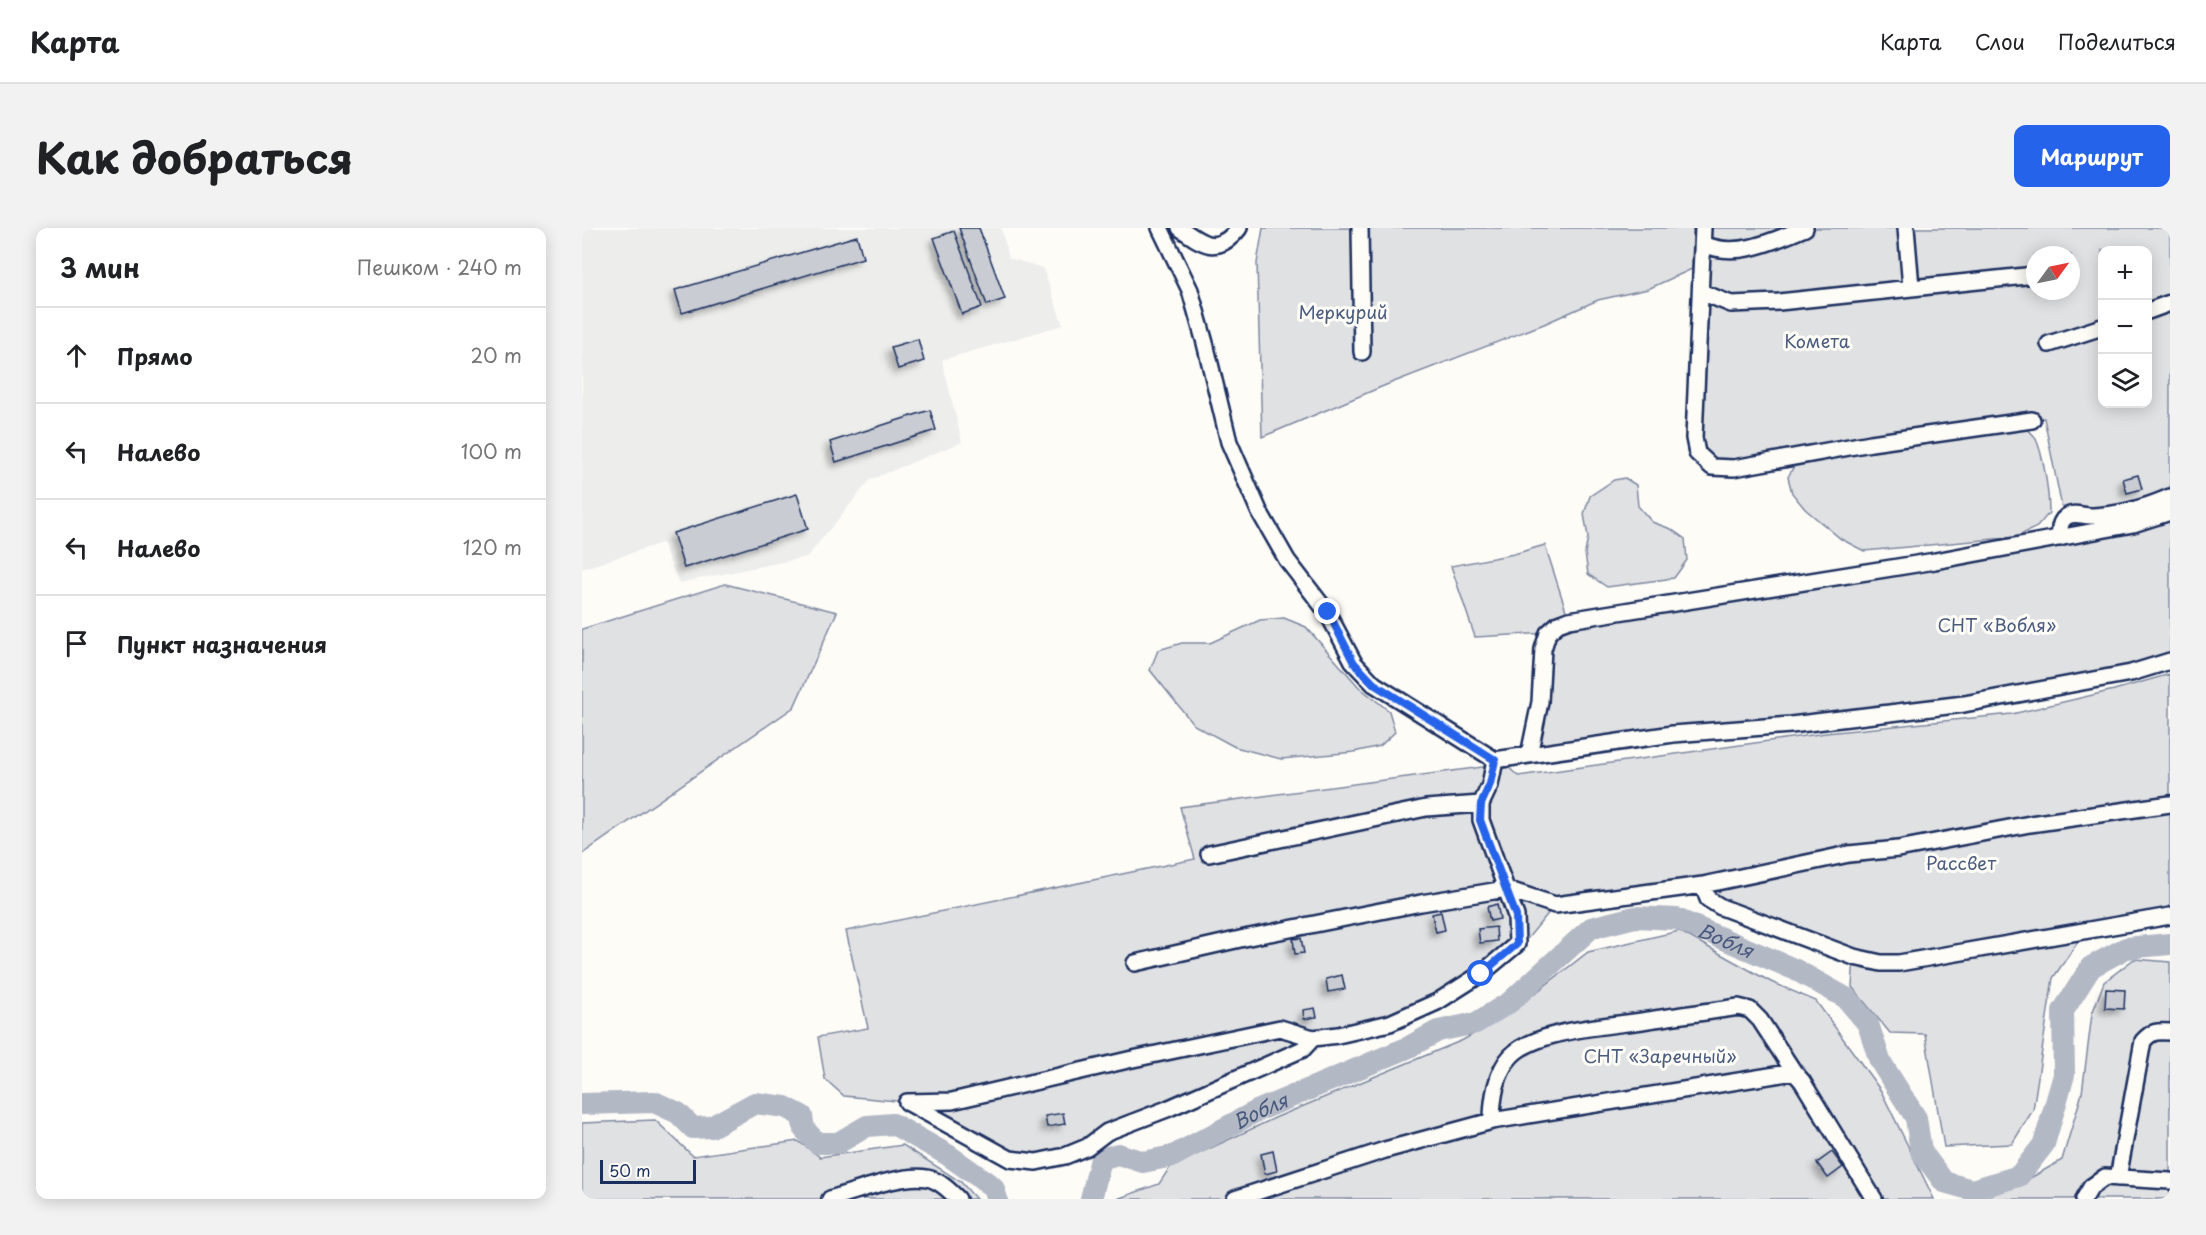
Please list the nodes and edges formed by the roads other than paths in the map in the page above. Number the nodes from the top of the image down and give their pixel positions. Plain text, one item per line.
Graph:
1 (1160, 228) edge
2 (1180, 228) edge
3 (1239, 228) edge
4 (1360, 228) edge
5 (1703, 228) edge
6 (1805, 228) edge
7 (1906, 228) edge
8 (1703, 244) junction
9 (2026, 276) edge
10 (1911, 287) junction
11 (1701, 292) junction
12 (2170, 303) edge
13 (2152, 310) edge
14 (2098, 329) edge
15 (2049, 344) dead end
16 (1362, 352) dead end
17 (2032, 420) dead end
18 (2170, 497) edge
19 (2170, 512) edge
20 (2060, 538) junction
21 (2170, 661) edge
22 (1529, 755) junction
23 (1495, 760) junction
24 (1481, 804) junction
25 (2170, 804) edge
26 (1209, 854) dead end
27 (1703, 885) junction
28 (1506, 889) junction
29 (2170, 916) edge
30 (1135, 963) dead end
31 (2170, 1032) edge
32 (1313, 1038) junction
33 (1794, 1072) junction
34 (1492, 1121) junction
35 (2118, 1178) junction
36 (2170, 1181) edge
37 (830, 1199) edge
38 (958, 1199) edge
39 (1235, 1199) edge
40 (1875, 1199) edge
41 (2084, 1199) edge

1 - 23 street
2 - 3 street
4 - 16 street
5 - 8 street
6 - 8 street
7 - 10 street
8 - 11 street
9 - 10 street
10 - 11 street
11 - 17 street
12 - 13 street
14 - 15 street
18 - 20 street
19 - 20 street
20 - 22 street
21 - 22 street
22 - 23 street
23 - 24 street
24 - 26 street
24 - 28 street
25 - 27 street
27 - 28 street
27 - 29 street
28 - 30 street
28 - 32 street
31 - 35 street
32 - 32 street
33 - 34 street
33 - 34 street
33 - 40 street
34 - 39 street
35 - 36 street
35 - 41 street
37 - 38 street

